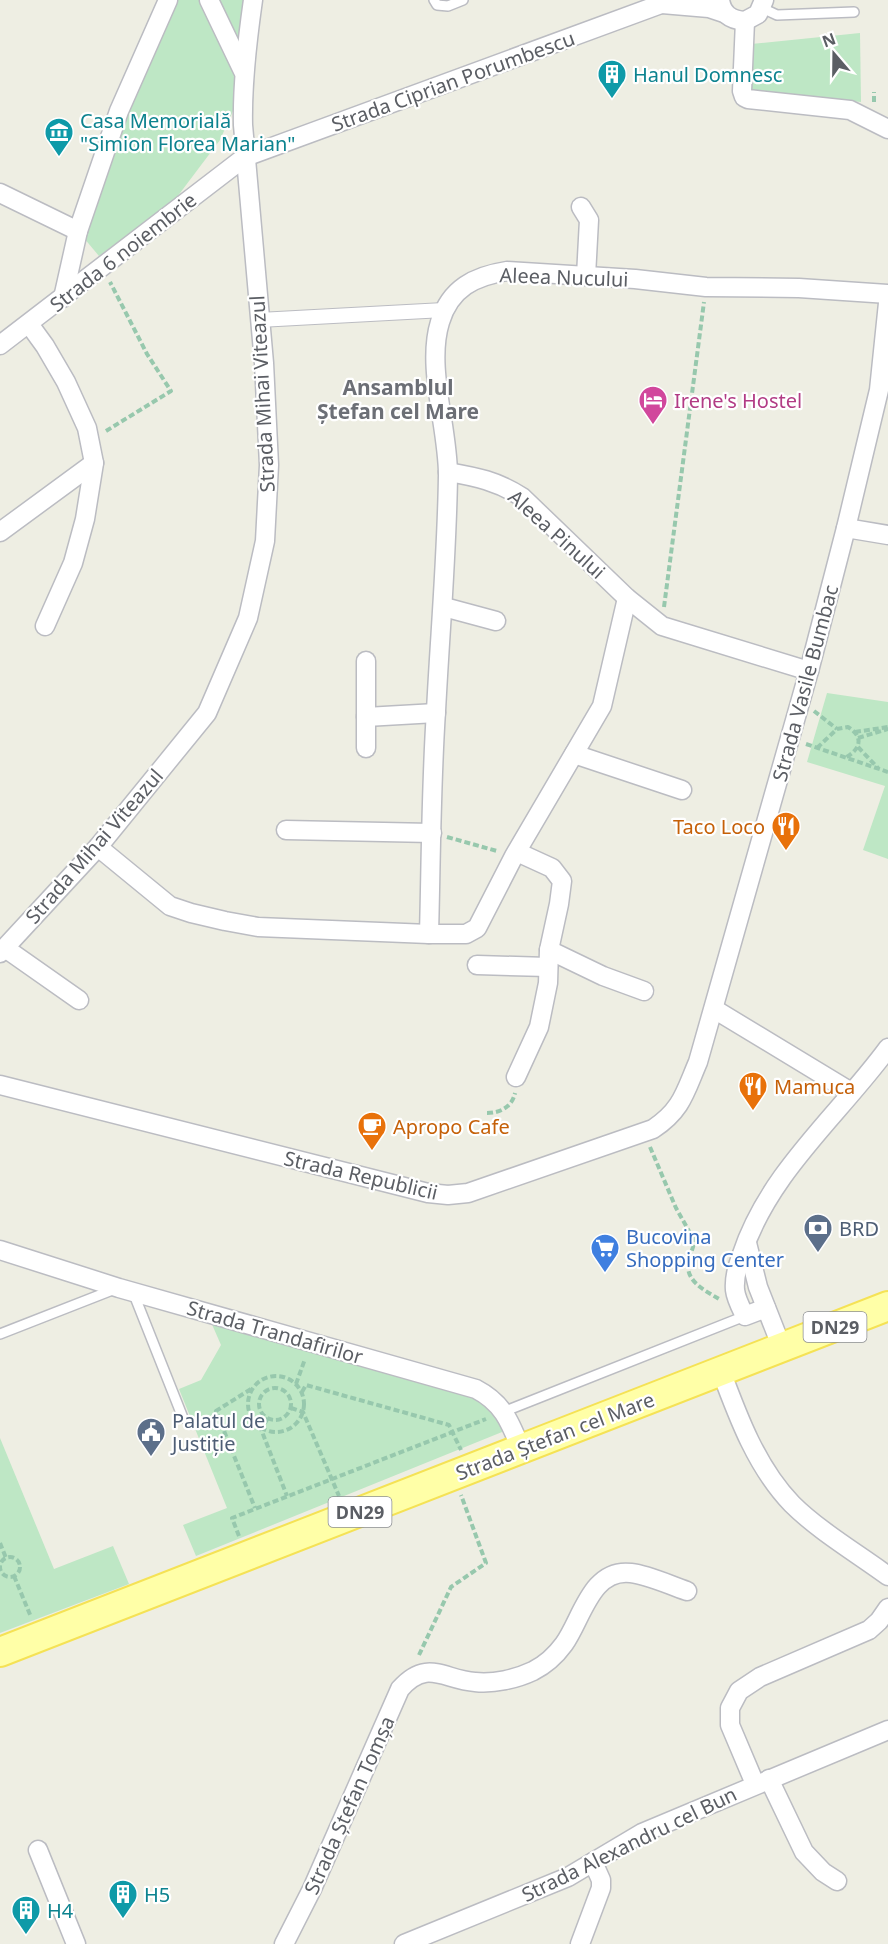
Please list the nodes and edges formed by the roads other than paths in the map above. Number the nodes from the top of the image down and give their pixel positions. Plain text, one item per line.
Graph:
1 (168, 0) edge
2 (209, 0) edge
3 (253, 0) edge
4 (434, 0) edge
5 (463, 0) edge
6 (667, 2) edge
7 (763, 4) edge
8 (722, 6) edge
9 (854, 12) dead end
10 (745, 21) junction
11 (244, 72) junction
12 (888, 129) edge
13 (245, 158) junction
14 (0, 193) edge
15 (581, 207) dead end
16 (78, 231) junction
17 (586, 276) junction
18 (888, 294) edge
19 (63, 298) junction
20 (888, 303) edge
21 (444, 310) junction
22 (259, 320) junction
23 (29, 324) junction
24 (0, 345) edge
25 (94, 463) junction
26 (448, 472) junction
27 (846, 528) junction
28 (0, 532) edge
29 (888, 536) edge
30 (627, 598) junction
31 (444, 607) junction
32 (496, 621) dead end
33 (45, 626) dead end
34 (366, 662) dead end
35 (809, 671) junction
36 (436, 712) junction
37 (366, 717) junction
38 (366, 748) dead end
39 (574, 754) junction
40 (682, 790) dead end
41 (286, 830) dead end
42 (432, 833) junction
43 (98, 847) junction
44 (515, 854) junction
45 (429, 934) junction
46 (2, 950) edge
47 (548, 959) junction
48 (477, 965) dead end
49 (644, 991) dead end
50 (79, 1000) dead end
51 (714, 1009) junction
52 (888, 1048) edge
53 (516, 1077) road end
54 (0, 1085) edge
55 (851, 1092) junction
56 (746, 1241) junction
57 (0, 1250) edge
58 (126, 1290) junction
59 (888, 1306) edge
60 (766, 1308) junction
61 (745, 1316) junction
62 (0, 1335) edge
63 (782, 1348) junction
64 (721, 1371) junction
65 (503, 1412) junction
66 (183, 1418) dead end
67 (521, 1449) junction
68 (888, 1576) edge
69 (687, 1591) dead end
70 (888, 1608) edge
71 (0, 1652) edge
72 (888, 1730) edge
73 (762, 1781) junction
74 (38, 1850) dead end
75 (593, 1862) junction
76 (837, 1881) dead end
77 (76, 1944) edge
78 (284, 1944) edge
79 (404, 1944) edge
80 (580, 1944) edge

1 - 16 street
2 - 11 street, Strada Mihai Viteazul
3 - 11 street, Strada Mihai Viteazul
4 - 5 lane
6 - 8 street, Strada Ciprian Porumbescu
6 - 13 street, Strada Ciprian Porumbescu
7 - 9 lane
7 - 10 street
8 - 10 street, Strada Ciprian Porumbescu
10 - 12 street
11 - 13 street, Strada Mihai Viteazul
13 - 19 street, Strada 6 noiembrie
13 - 22 street, Strada Mihai Viteazul
14 - 16 street
15 - 17 street
16 - 19 street
17 - 18 street, Aleea Nucului
17 - 21 street, Aleea Nucului
19 - 23 street, Strada 6 noiembrie
20 - 27 street, Strada Vasile Bumbac
21 - 22 street
21 - 26 street, Aleea Nucului
22 - 43 street, Strada Mihai Viteazul
23 - 24 street, Strada 6 noiembrie
23 - 25 street
25 - 28 street
25 - 33 street
26 - 30 street, Aleea Pinului
26 - 31 street, Aleea Nucului
27 - 29 street
27 - 35 street, Strada Vasile Bumbac
30 - 35 street, Aleea Pinului
30 - 39 street
31 - 32 street
31 - 36 street, Aleea Nucului
34 - 37 street
35 - 51 street, Strada Vasile Bumbac
36 - 37 street
36 - 42 street, Aleea Nucului
37 - 38 street
39 - 40 street
39 - 44 street
41 - 42 street
42 - 45 street, Aleea Nucului
43 - 45 street
43 - 46 street, Strada Mihai Viteazul
44 - 45 street
44 - 47 street
46 - 50 street
47 - 48 street
47 - 49 street
47 - 53 street
51 - 54 street, Strada Republicii
51 - 55 street
52 - 55 street
55 - 56 street
56 - 60 street
56 - 61 street
57 - 58 street, Strada Trandafirilor
58 - 62 lane
58 - 65 street, Strada Trandafirilor
58 - 66 lane
59 - 63 main road, DN29
60 - 61 street
60 - 63 street
61 - 65 lane
63 - 64 main road, Strada Ștefan cel Mare / DN29
64 - 67 main road, Strada Ștefan cel Mare / DN29
64 - 68 street
65 - 67 street, Strada Trandafirilor
67 - 71 main road, Strada Ștefan cel Mare / DN29
69 - 78 street, Strada Ștefan Tomșa
70 - 73 street
72 - 73 street, Strada Alexandru cel Bun
73 - 75 street, Strada Alexandru cel Bun
73 - 76 street
74 - 77 street
75 - 79 street, Strada Alexandru cel Bun
75 - 80 street

